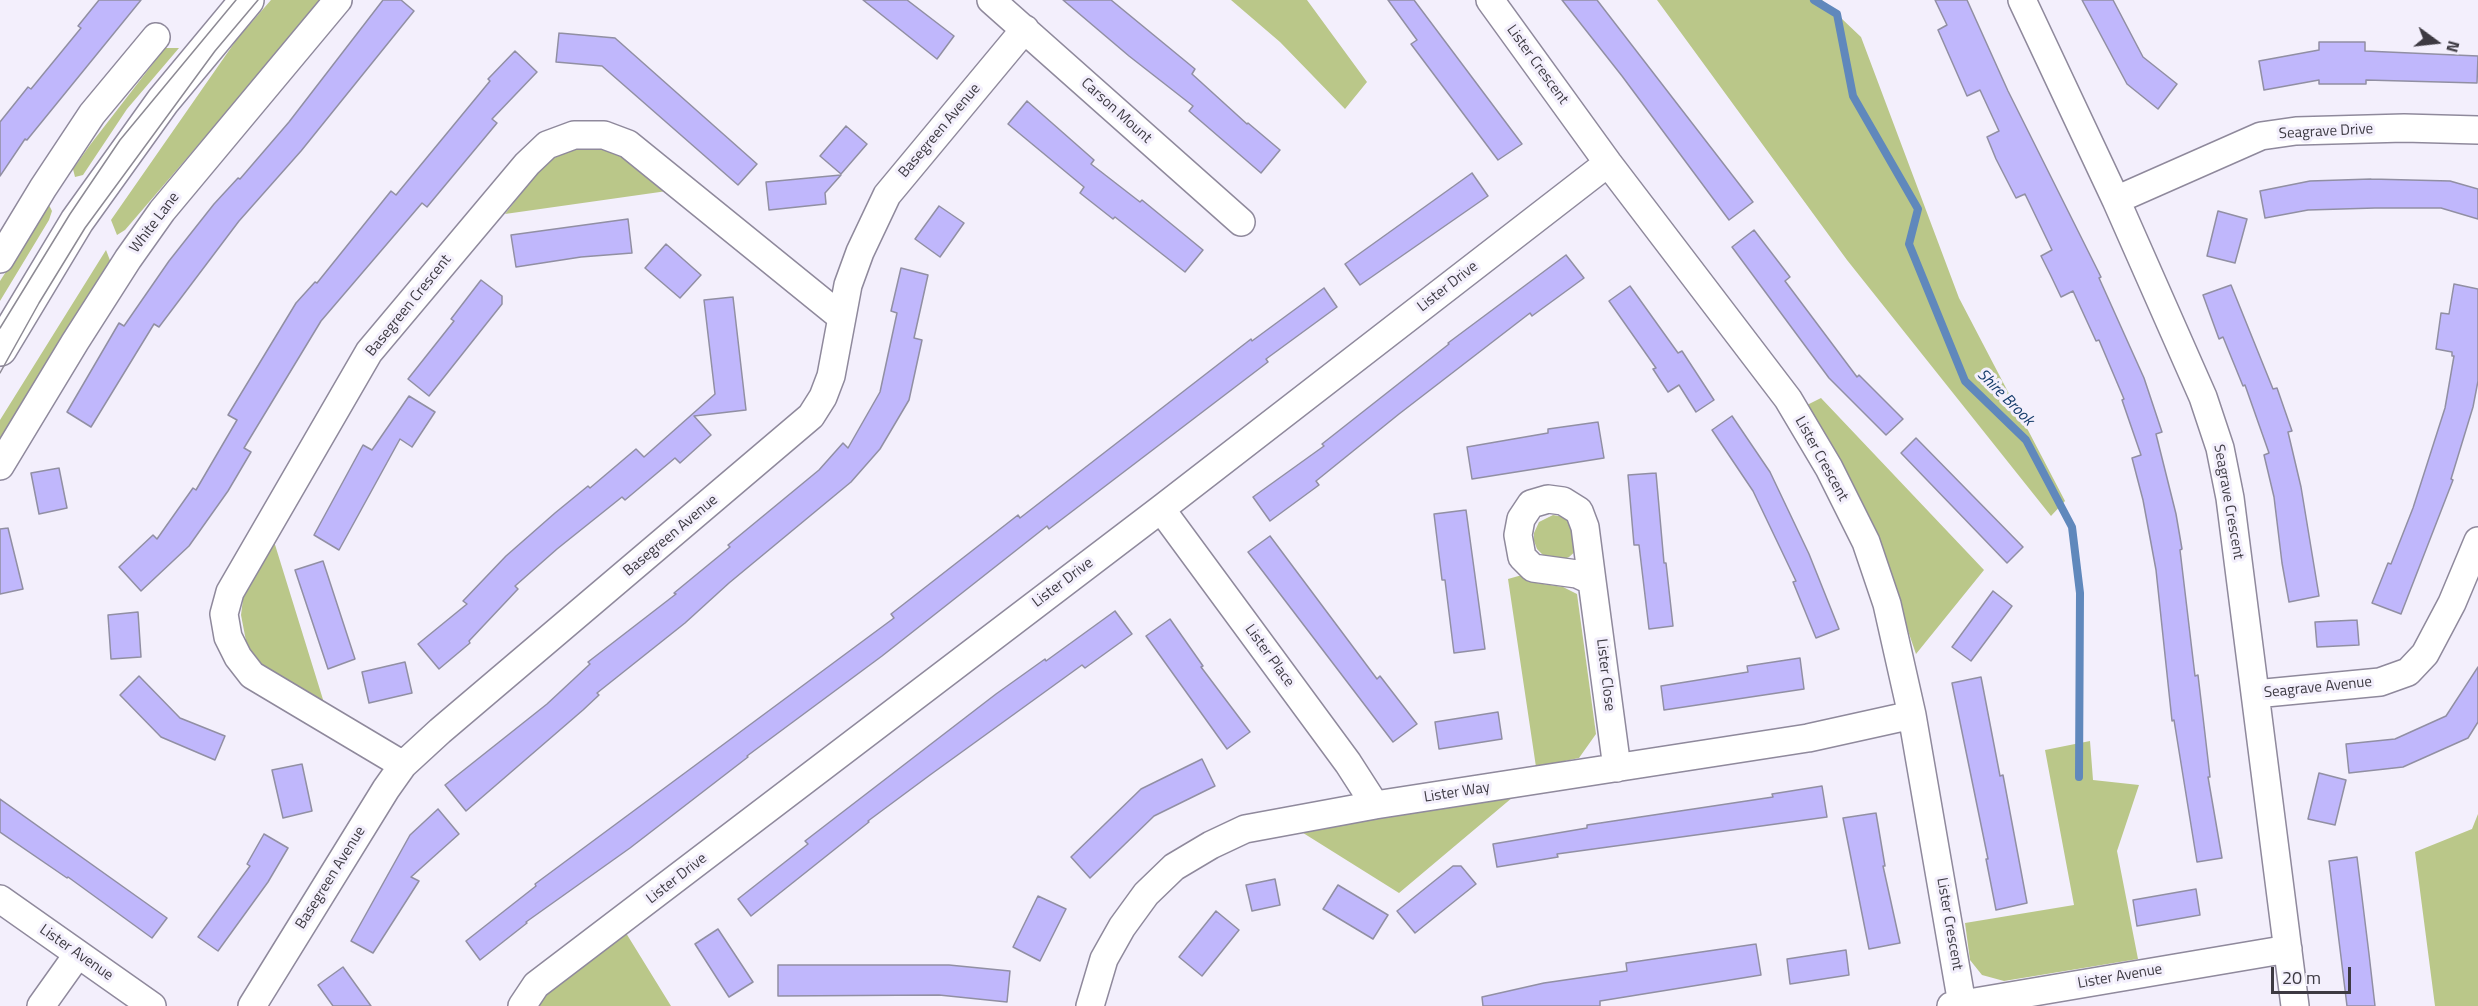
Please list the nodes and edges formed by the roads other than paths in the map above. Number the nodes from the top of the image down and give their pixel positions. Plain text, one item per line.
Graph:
1 (247, 0) edge
2 (338, 0) edge
3 (991, 0) edge
4 (1490, 0) edge
5 (2022, 0) edge
6 (1025, 29) junction
7 (156, 37) dead end
8 (2478, 130) edge
9 (1608, 163) junction
10 (2116, 200) junction
11 (1241, 222) dead end
12 (0, 259) edge
13 (840, 316) junction
14 (0, 349) edge
15 (0, 466) edge
16 (1161, 509) junction
17 (2478, 541) edge
18 (1592, 581) dead end
19 (2255, 694) junction
20 (1912, 715) junction
21 (403, 765) junction
22 (1617, 768) junction
23 (1375, 806) junction
24 (0, 899) edge
25 (2288, 949) junction
26 (78, 954) junction
27 (1957, 1005) edge
28 (41, 1006) edge
29 (152, 1006) edge
30 (252, 1006) edge
31 (522, 1006) edge
32 (1090, 1006) edge
33 (2295, 1006) edge

1 - 14 main road
2 - 15 street, White Lane
3 - 6 street, Carson Mount
4 - 9 street, Lister Crescent
5 - 10 street, Seagrave Crescent
6 - 11 street, Carson Mount
6 - 13 street, Basegreen Avenue
7 - 12 street
8 - 10 street, Seagrave Drive
9 - 16 street, Lister Drive
9 - 20 street, Lister Crescent
10 - 19 street, Seagrave Crescent
13 - 21 street, Basegreen Avenue
13 - 21 street, Basegreen Crescent
16 - 23 street, Lister Place
16 - 31 street, Lister Drive
17 - 19 street, Seagrave Avenue
18 - 22 street, Lister Close
19 - 25 street, Seagrave Crescent
20 - 22 street, Lister Way
20 - 27 street, Lister Crescent
21 - 30 street, Basegreen Avenue
22 - 23 street, Lister Way
23 - 32 street, Lister Way
24 - 26 street, Lister Avenue
25 - 27 street, Lister Avenue
25 - 33 street, Seagrave Crescent
26 - 28 street
26 - 29 street, Lister Avenue

